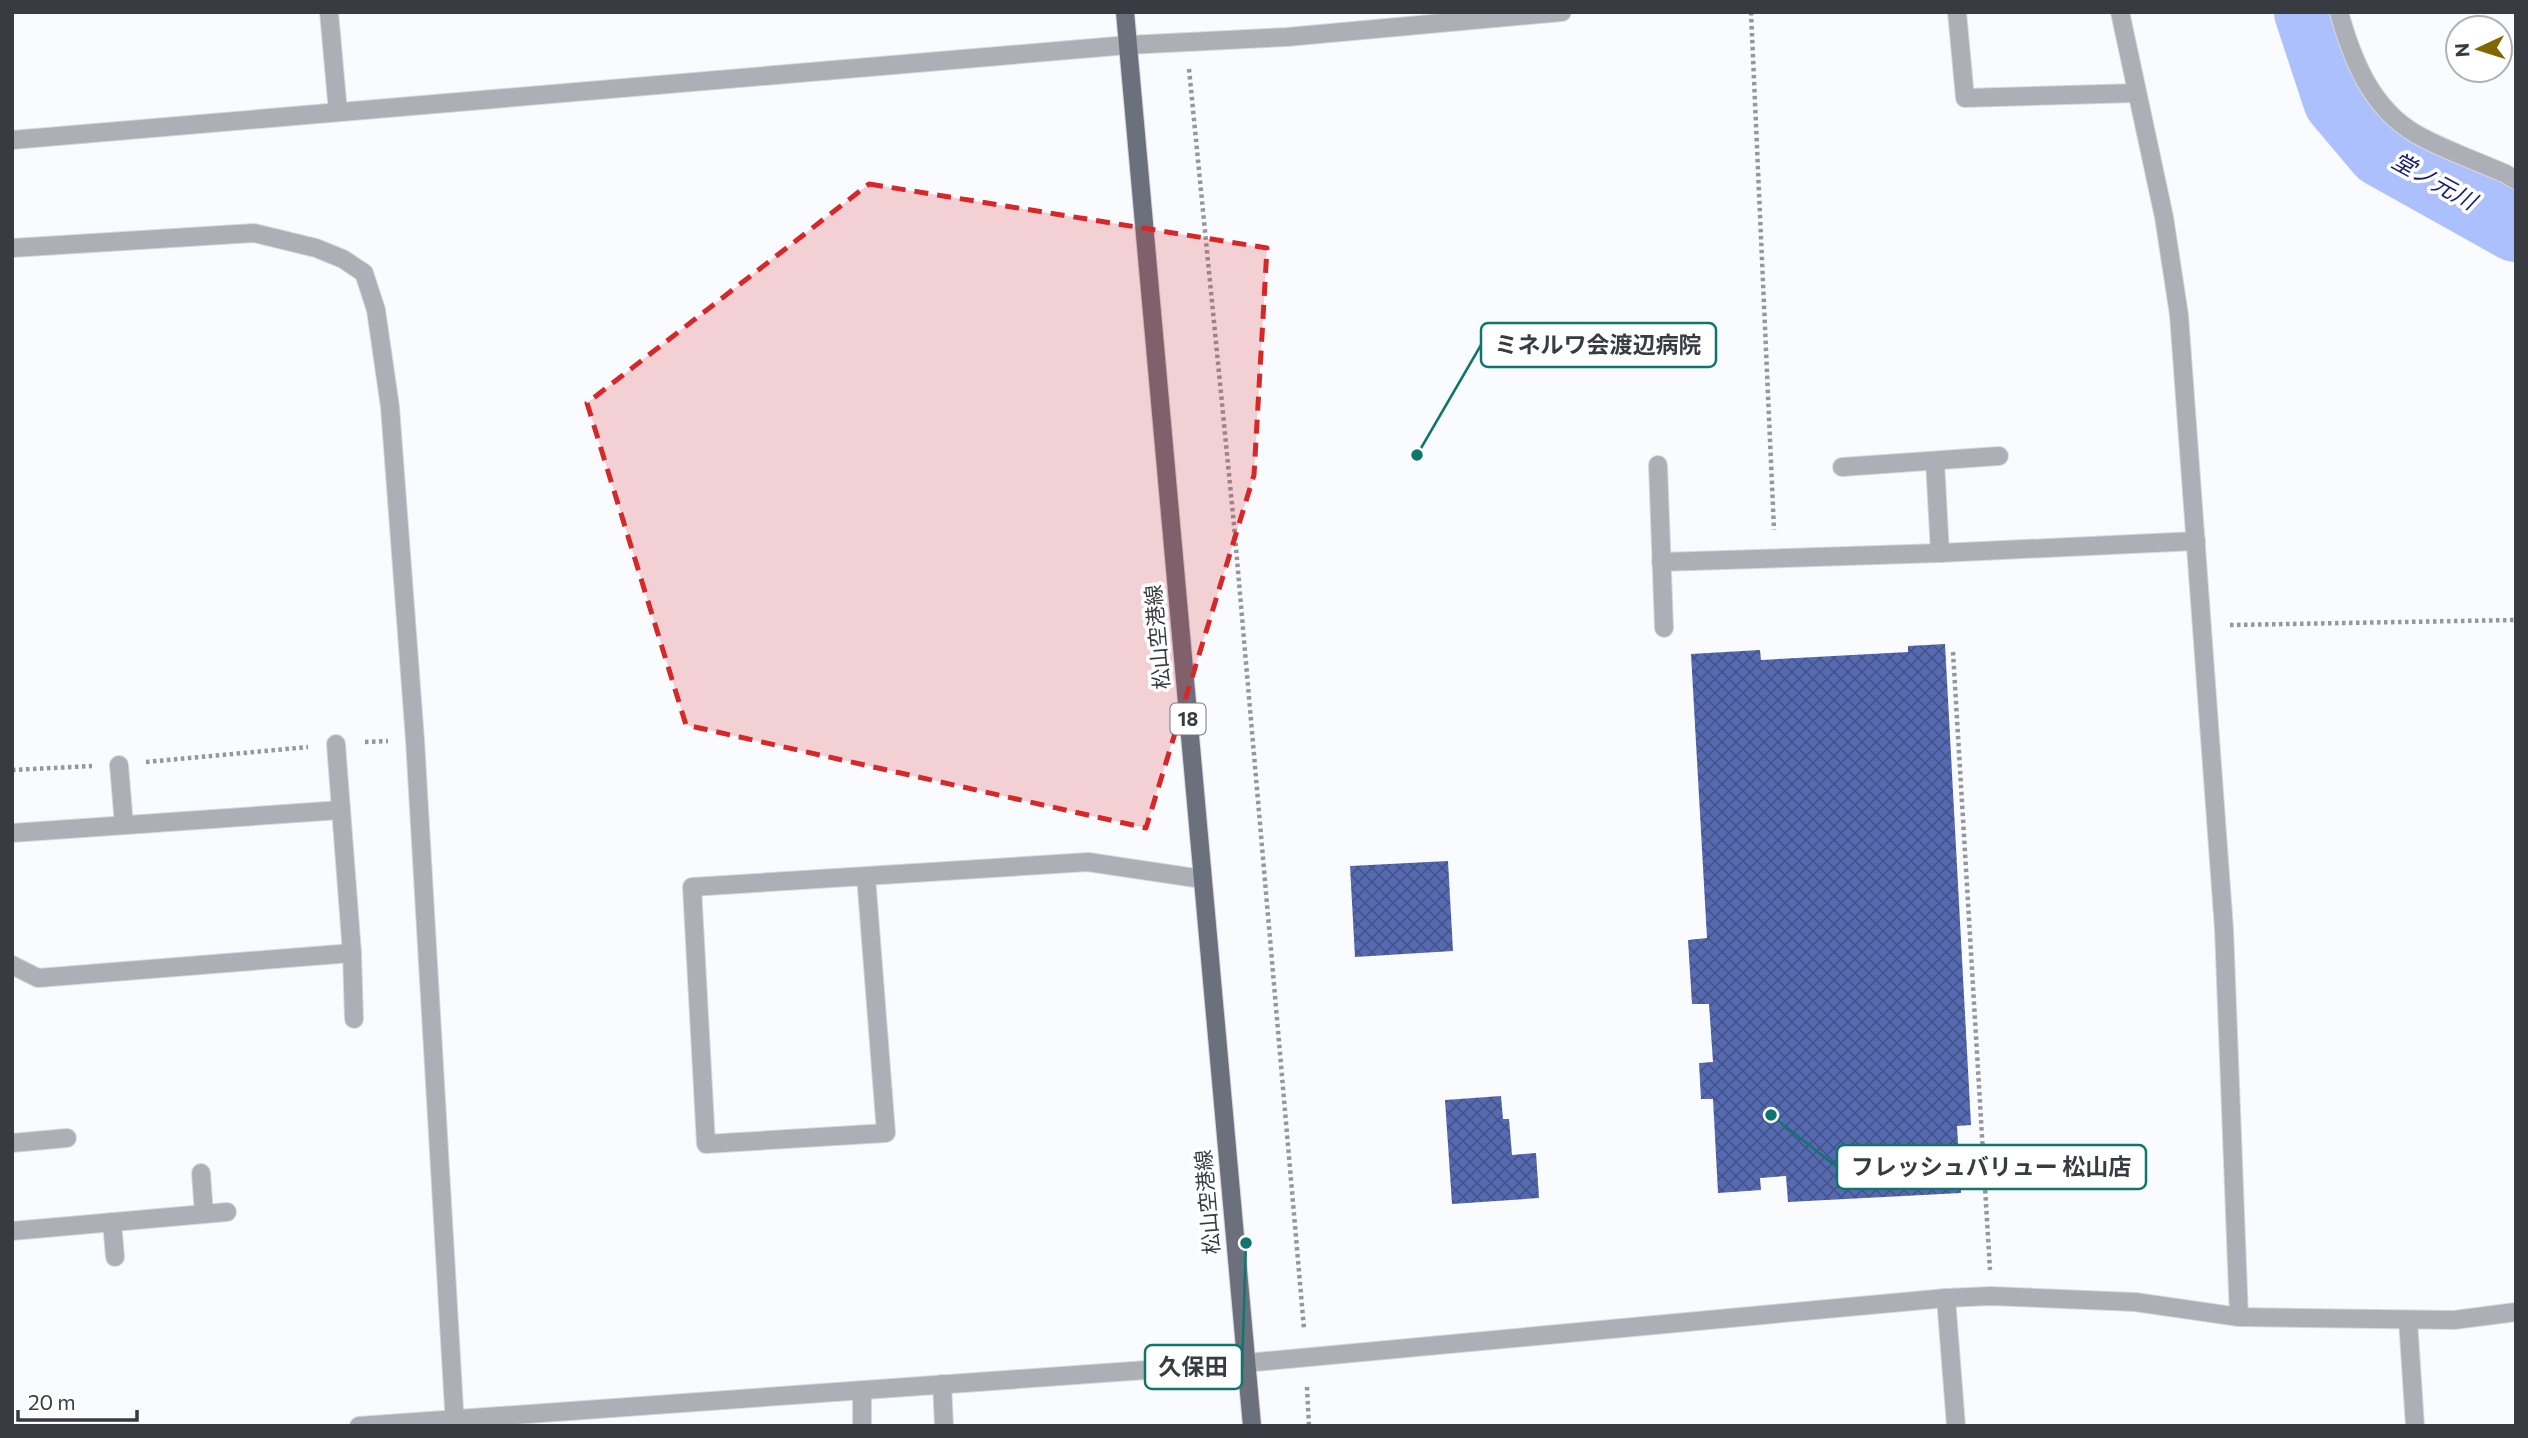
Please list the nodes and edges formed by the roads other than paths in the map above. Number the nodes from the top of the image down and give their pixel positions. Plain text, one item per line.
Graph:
1 (329, 12) edge
2 (1125, 12) edge
3 (1562, 12) edge
4 (1957, 12) edge
5 (2120, 12) edge
6 (2339, 12) edge
7 (1128, 45) junction
8 (2137, 93) junction
9 (338, 112) junction
10 (12, 139) edge
11 (2516, 180) edge
12 (12, 248) edge
13 (1999, 456) dead end
14 (1935, 461) junction
15 (1658, 465) dead end
16 (1842, 467) dead end
17 (2196, 541) junction
18 (1941, 554) junction
19 (1661, 562) junction
20 (1664, 628) dead end
21 (336, 744) road end
22 (119, 765) road end
23 (341, 810) junction
24 (124, 825) junction
25 (12, 833) edge
26 (866, 876) junction
27 (1202, 878) junction
28 (352, 953) junction
29 (12, 965) edge
30 (354, 1019) dead end
31 (67, 1138) dead end
32 (12, 1143) edge
33 (201, 1173) dead end
34 (227, 1212) dead end
35 (204, 1214) junction
36 (112, 1222) junction
37 (12, 1231) edge
38 (115, 1257) dead end
39 (1946, 1298) junction
40 (2516, 1312) edge
41 (2239, 1317) junction
42 (2408, 1320) junction
43 (1245, 1363) junction
44 (942, 1384) junction
45 (862, 1390) junction
46 (455, 1422) edge
47 (359, 1426) edge
48 (862, 1426) edge
49 (944, 1426) edge
50 (1252, 1426) edge
51 (1956, 1426) edge
52 (2415, 1426) edge

1 - 9 street
2 - 7 main road, 松山空港線 / 18
3 - 7 street
4 - 8 street
5 - 8 street
6 - 11 street
7 - 9 street
7 - 27 main road, 松山空港線 / 18
8 - 17 street
9 - 10 street
12 - 46 street
13 - 14 street
14 - 16 street
14 - 18 street
15 - 19 street
17 - 18 street
17 - 41 street
18 - 19 street
19 - 20 street
21 - 23 street
22 - 24 street
23 - 24 street
23 - 28 street
24 - 25 street
26 - 26 street
26 - 27 street
27 - 43 main road, 松山空港線 / 18
28 - 29 street
28 - 30 street
31 - 32 street
33 - 35 street
34 - 35 street
35 - 36 street
36 - 37 street
36 - 38 street
39 - 41 street
39 - 43 street
39 - 51 street
40 - 42 street
41 - 42 street
42 - 52 street
43 - 44 street
43 - 50 main road, 松山空港線 / 18
44 - 45 street
44 - 49 street
45 - 46 street
45 - 48 street
46 - 47 street

